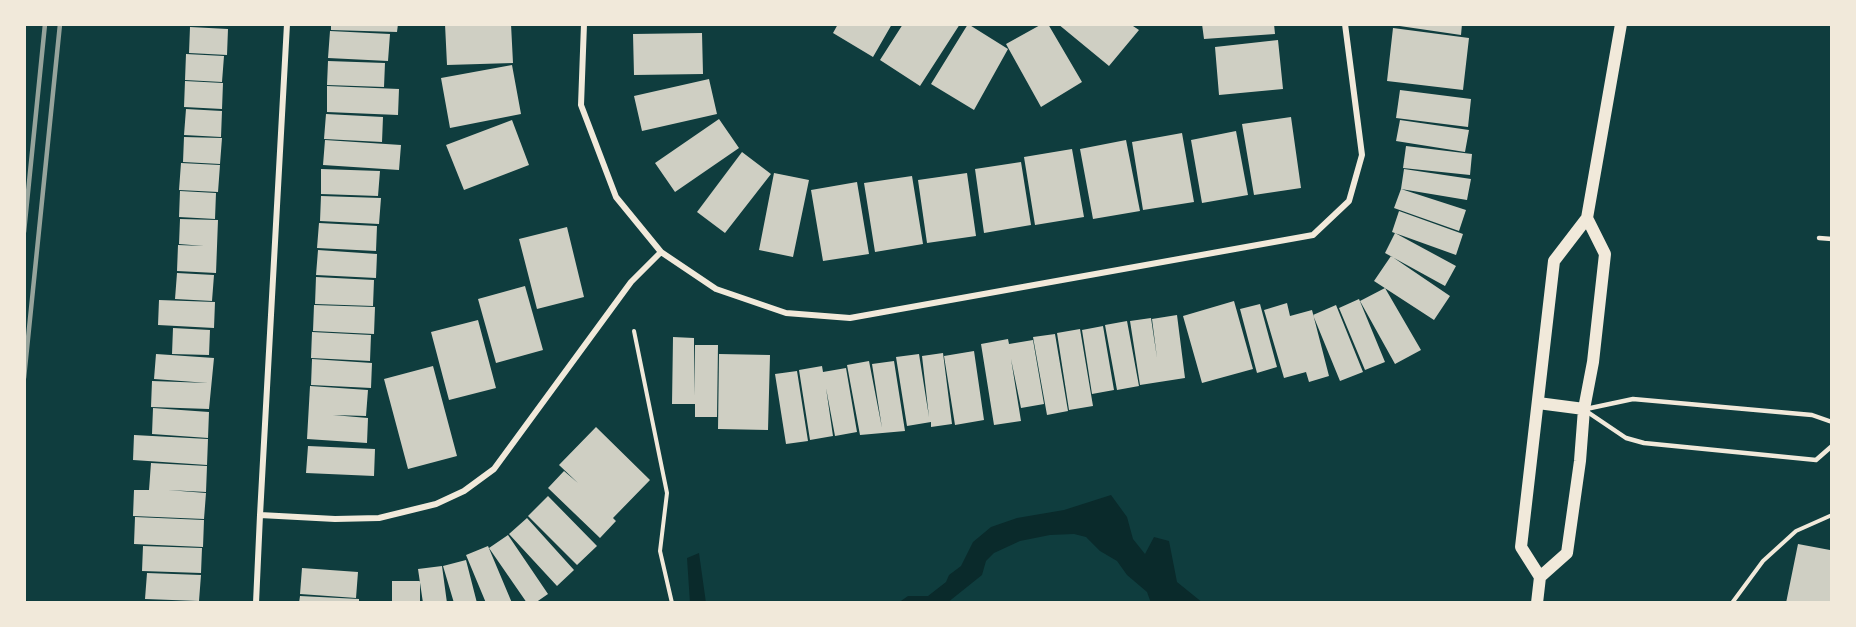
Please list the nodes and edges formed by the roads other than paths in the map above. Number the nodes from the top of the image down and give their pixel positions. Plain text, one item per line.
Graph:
1 (287, 24) edge
2 (584, 24) edge
3 (1345, 24) edge
4 (1621, 24) edge
5 (1587, 218) junction
6 (1819, 238) dead end
7 (1832, 239) edge
8 (661, 252) junction
9 (1538, 403) junction
10 (1584, 410) junction
11 (1832, 422) edge
12 (1832, 446) edge
13 (260, 515) junction
14 (1540, 577) junction
15 (256, 603) edge
16 (1537, 603) edge

1 - 13 street
2 - 8 street
3 - 8 street
4 - 5 main road
5 - 9 main road
5 - 10 main road
6 - 7 lane
8 - 13 street
9 - 10 main road
9 - 14 main road
10 - 11 lane
10 - 12 lane
10 - 14 main road
13 - 15 street
14 - 16 main road

